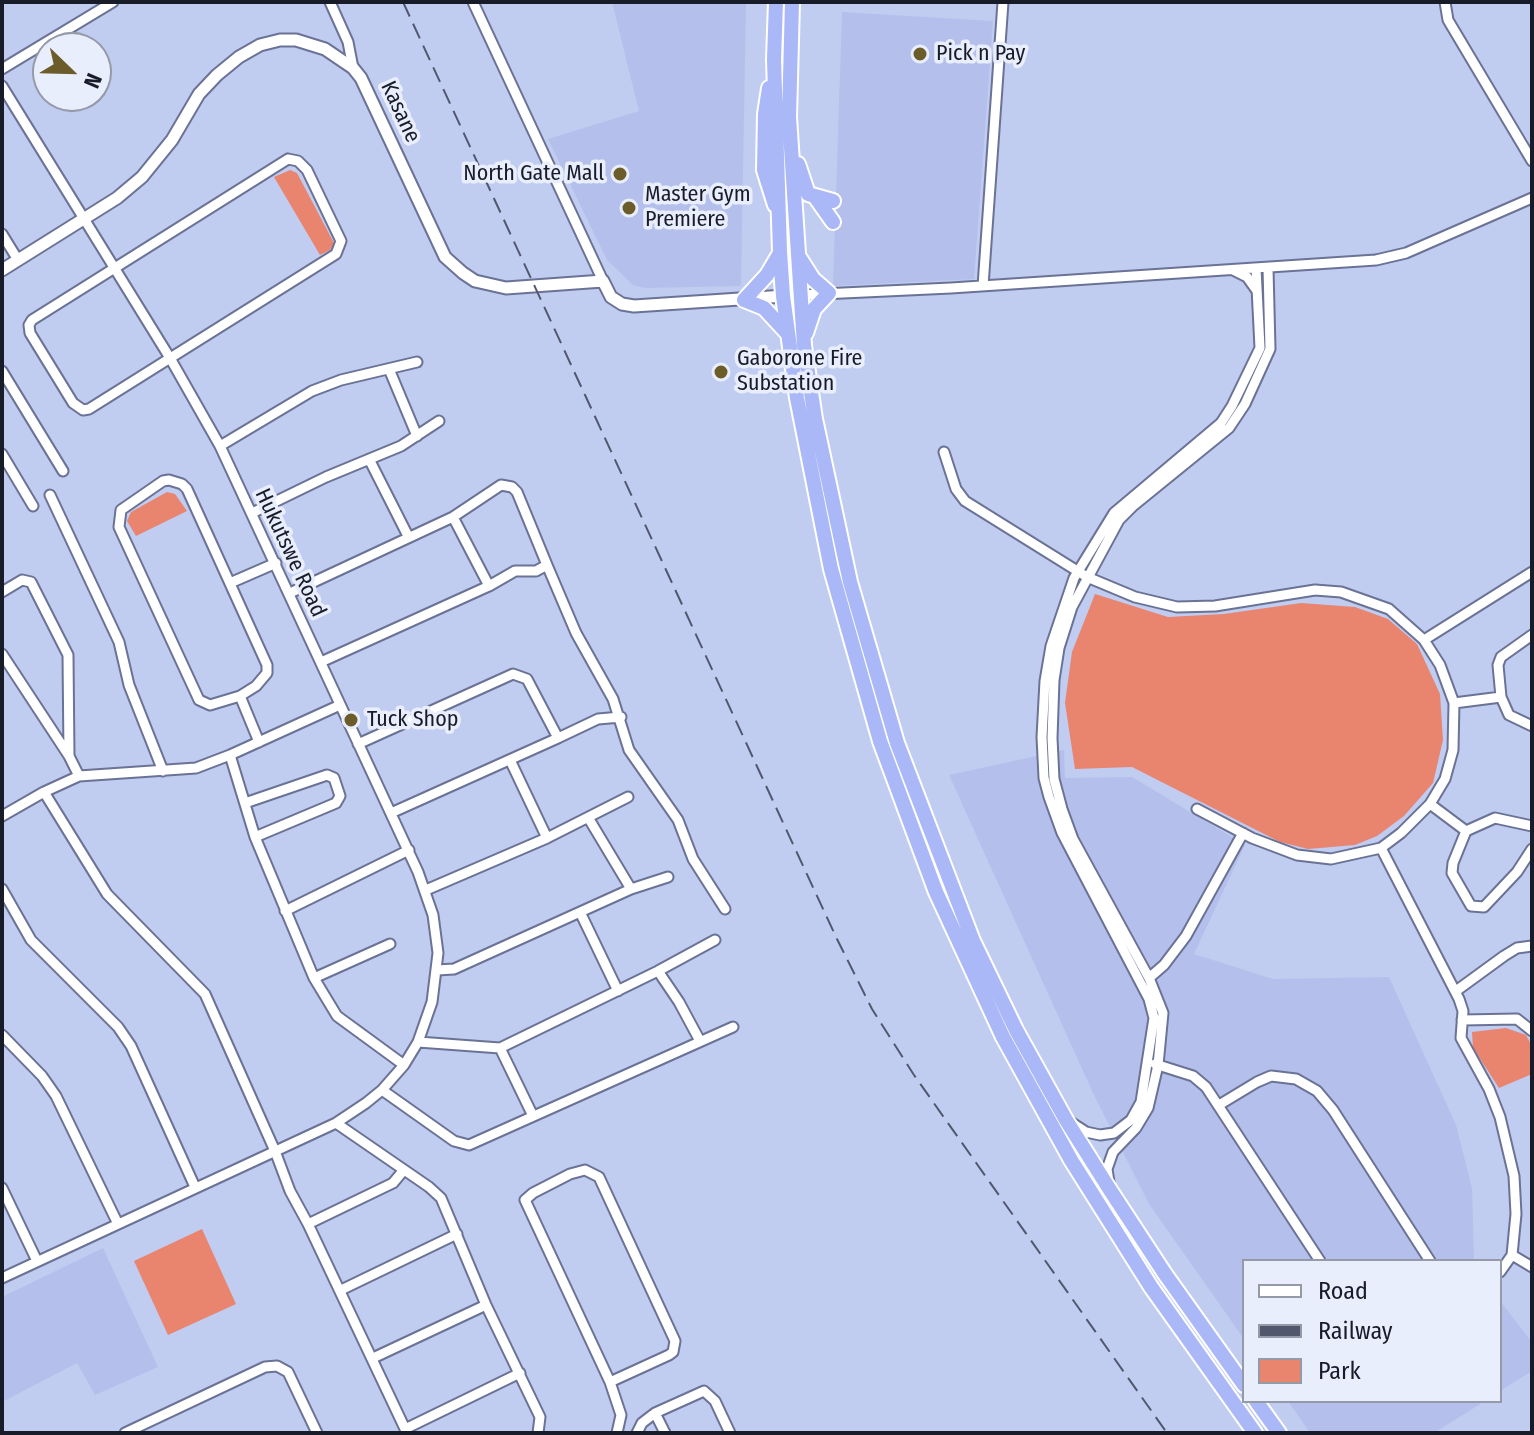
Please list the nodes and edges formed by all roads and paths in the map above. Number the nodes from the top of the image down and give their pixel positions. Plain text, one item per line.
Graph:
1 (113, 2) edge
2 (330, 2) edge
3 (473, 2) edge
4 (776, 2) edge
5 (792, 2) edge
6 (1003, 2) edge
7 (1445, 2) edge
8 (353, 68) junction
9 (2, 69) edge
10 (2, 86) edge
11 (789, 117) junction
12 (1532, 161) edge
13 (816, 198) junction
14 (1532, 198) edge
15 (833, 201) dead end
16 (83, 221) junction
17 (833, 222) dead end
18 (2, 234) edge
19 (780, 252) junction
20 (797, 254) junction
21 (18, 260) junction
22 (1287, 266) junction
23 (1256, 268) junction
24 (1268, 268) junction
25 (113, 269) junction
26 (1232, 269) junction
27 (2, 270) edge
28 (603, 281) junction
29 (983, 286) junction
30 (829, 293) junction
31 (800, 295) junction
32 (1264, 295) junction
33 (783, 296) junction
34 (744, 300) junction
35 (788, 335) junction
36 (804, 345) junction
37 (170, 358) junction
38 (417, 362) dead end
39 (389, 369) junction
40 (2, 371) edge
41 (439, 421) dead end
42 (417, 436) junction
43 (220, 446) junction
44 (944, 452) dead end
45 (2, 454) edge
46 (369, 459) junction
47 (63, 471) dead end
48 (50, 495) dead end
49 (33, 506) dead end
50 (252, 513) junction
51 (453, 517) junction
52 (408, 536) junction
53 (276, 563) junction
54 (547, 565) junction
55 (1078, 571) junction
56 (1532, 572) edge
57 (1087, 577) junction
58 (230, 583) junction
59 (489, 586) junction
60 (2, 592) edge
61 (290, 593) junction
62 (1532, 635) edge
63 (1424, 640) junction
64 (2, 654) edge
65 (321, 662) junction
66 (240, 696) junction
67 (1501, 697) junction
68 (1454, 703) junction
69 (340, 705) junction
70 (621, 717) junction
71 (1532, 726) edge
72 (558, 738) junction
73 (259, 742) junction
74 (358, 744) junction
75 (230, 755) junction
76 (69, 756) junction
77 (510, 760) junction
78 (163, 771) junction
79 (79, 776) junction
80 (44, 792) junction
81 (628, 797) dead end
82 (245, 803) junction
83 (1430, 804) junction
84 (1197, 809) dead end
85 (391, 813) junction
86 (2, 816) edge
87 (589, 819) junction
88 (1532, 826) edge
89 (1466, 831) junction
90 (1243, 833) junction
91 (255, 837) junction
92 (547, 838) junction
93 (1381, 848) junction
94 (1532, 849) edge
95 (409, 850) junction
96 (668, 877) dead end
97 (2, 889) edge
98 (631, 889) junction
99 (426, 890) junction
100 (725, 909) dead end
101 (285, 911) junction
102 (580, 912) junction
103 (715, 940) dead end
104 (390, 944) dead end
105 (1532, 946) edge
106 (437, 970) junction
107 (658, 971) junction
108 (314, 978) junction
109 (1149, 978) junction
110 (618, 991) junction
111 (1456, 991) junction
112 (1462, 1020) junction
113 (733, 1027) dead end
114 (1532, 1031) edge
115 (2, 1035) edge
116 (700, 1041) junction
117 (418, 1042) junction
118 (500, 1048) junction
119 (1153, 1064) junction
120 (404, 1065) junction
121 (382, 1090) junction
122 (1219, 1105) junction
123 (533, 1116) junction
124 (1066, 1120) junction
125 (336, 1123) junction
126 (275, 1151) junction
127 (403, 1171) junction
128 (195, 1187) junction
129 (2, 1188) edge
130 (1110, 1190) junction
131 (117, 1222) junction
132 (308, 1224) junction
133 (457, 1234) junction
134 (1512, 1255) junction
135 (1319, 1259) edge
136 (1429, 1259) edge
137 (37, 1261) junction
138 (1532, 1267) edge
139 (1502, 1269) edge
140 (2, 1278) edge
141 (341, 1290) junction
142 (486, 1305) junction
143 (373, 1358) junction
144 (520, 1373) junction
145 (610, 1382) junction
146 (1242, 1382) edge
147 (1257, 1403) edge
148 (655, 1413) junction
149 (406, 1431) edge
150 (313, 1432) edge
151 (125, 1433) edge
152 (538, 1433) edge
153 (617, 1433) edge
154 (637, 1433) edge
155 (665, 1433) edge
156 (730, 1433) edge
157 (1255, 1433) edge
158 (1279, 1433) edge

1 - 9 street
2 - 8 street
3 - 28 street
4 - 19 highway
5 - 11 highway
6 - 29 street
7 - 12 street
8 - 16 street, Kasane
8 - 28 street, Kasane
10 - 16 street, Hukutswe Road
11 - 13 highway
11 - 20 highway
13 - 15 highway
13 - 17 highway
14 - 22 street
16 - 21 street, Kasane
16 - 25 street, Hukutswe Road
18 - 21 street
19 - 33 highway
19 - 34 highway
20 - 30 highway
20 - 31 highway
21 - 27 street, Kasane
22 - 24 street
22 - 32 street
23 - 24 street
23 - 26 street
23 - 32 street
24 - 32 street
25 - 37 street, Hukutswe Road
25 - 37 street
25 - 37 street
26 - 29 street
26 - 32 street
28 - 34 street
29 - 30 street
30 - 31 street
30 - 36 highway
31 - 33 street
31 - 36 highway
32 - 55 street
32 - 57 street
33 - 34 street
33 - 35 highway
34 - 35 highway
35 - 157 highway
36 - 124 highway
37 - 43 street, Hukutswe Road
38 - 39 street
39 - 42 street
39 - 43 street
40 - 47 street
41 - 42 street
42 - 46 street
43 - 50 street, Hukutswe Road
44 - 55 street
45 - 49 street
46 - 50 street
46 - 52 street
48 - 78 street
50 - 53 street, Hukutswe Road
51 - 52 street
51 - 54 street
51 - 59 street
52 - 61 street
53 - 58 street
53 - 61 street, Hukutswe Road
54 - 59 street
54 - 70 street
55 - 57 street
55 - 119 street
56 - 63 street
57 - 63 street
57 - 109 street
58 - 66 street
58 - 66 street
59 - 65 street
60 - 76 street
61 - 65 street, Hukutswe Road
62 - 67 street
63 - 68 street
64 - 76 street
65 - 69 street, Hukutswe Road
66 - 73 street
67 - 68 street
67 - 71 street
68 - 83 street
69 - 73 street
69 - 74 street, Hukutswe Road
70 - 72 street
70 - 100 street
72 - 74 street
72 - 77 street
73 - 75 street
74 - 85 street, Hukutswe Road
75 - 78 street
75 - 82 street
76 - 79 street
77 - 85 street
77 - 92 street
78 - 79 street
79 - 80 street
80 - 86 street
80 - 126 street
81 - 87 street
82 - 91 street
82 - 91 street
83 - 89 street
83 - 93 street
84 - 90 street
85 - 95 street, Hukutswe Road
87 - 92 street
87 - 98 street
88 - 89 street
89 - 94 street
90 - 93 street
90 - 109 street
91 - 101 street
92 - 99 street
93 - 111 street
95 - 99 street, Hukutswe Road
95 - 101 street
96 - 98 street
97 - 128 street
98 - 102 street
99 - 106 street, Hukutswe Road
101 - 108 street
102 - 106 street
102 - 110 street
103 - 107 street
104 - 108 street
105 - 111 street
106 - 117 street, Hukutswe Road
107 - 110 street
107 - 116 street
108 - 120 street
109 - 119 street
110 - 118 street
111 - 112 street
112 - 114 street
112 - 134 street
113 - 116 street
115 - 131 street
116 - 123 street
117 - 118 street
117 - 120 street, Hukutswe Road
118 - 123 street
119 - 122 street
119 - 124 street
119 - 130 street
120 - 121 street, Hukutswe Road
121 - 123 street
121 - 125 street, Hukutswe Road
122 - 135 street
122 - 136 street
124 - 130 highway
125 - 126 street, Hukutswe Road
125 - 127 street
126 - 128 street, Hukutswe Road
126 - 132 street
127 - 132 street
127 - 133 street
128 - 131 street, Hukutswe Road
129 - 137 street
130 - 146 highway
131 - 137 street, Hukutswe Road
132 - 141 street
133 - 141 street
133 - 142 street
134 - 138 street
134 - 139 street
137 - 140 street, Hukutswe Road
141 - 143 street
142 - 143 street
142 - 144 street
143 - 149 street
144 - 149 street
144 - 152 street
145 - 145 street
145 - 153 street
147 - 158 highway
148 - 154 street
148 - 155 street
148 - 156 street
150 - 151 street

